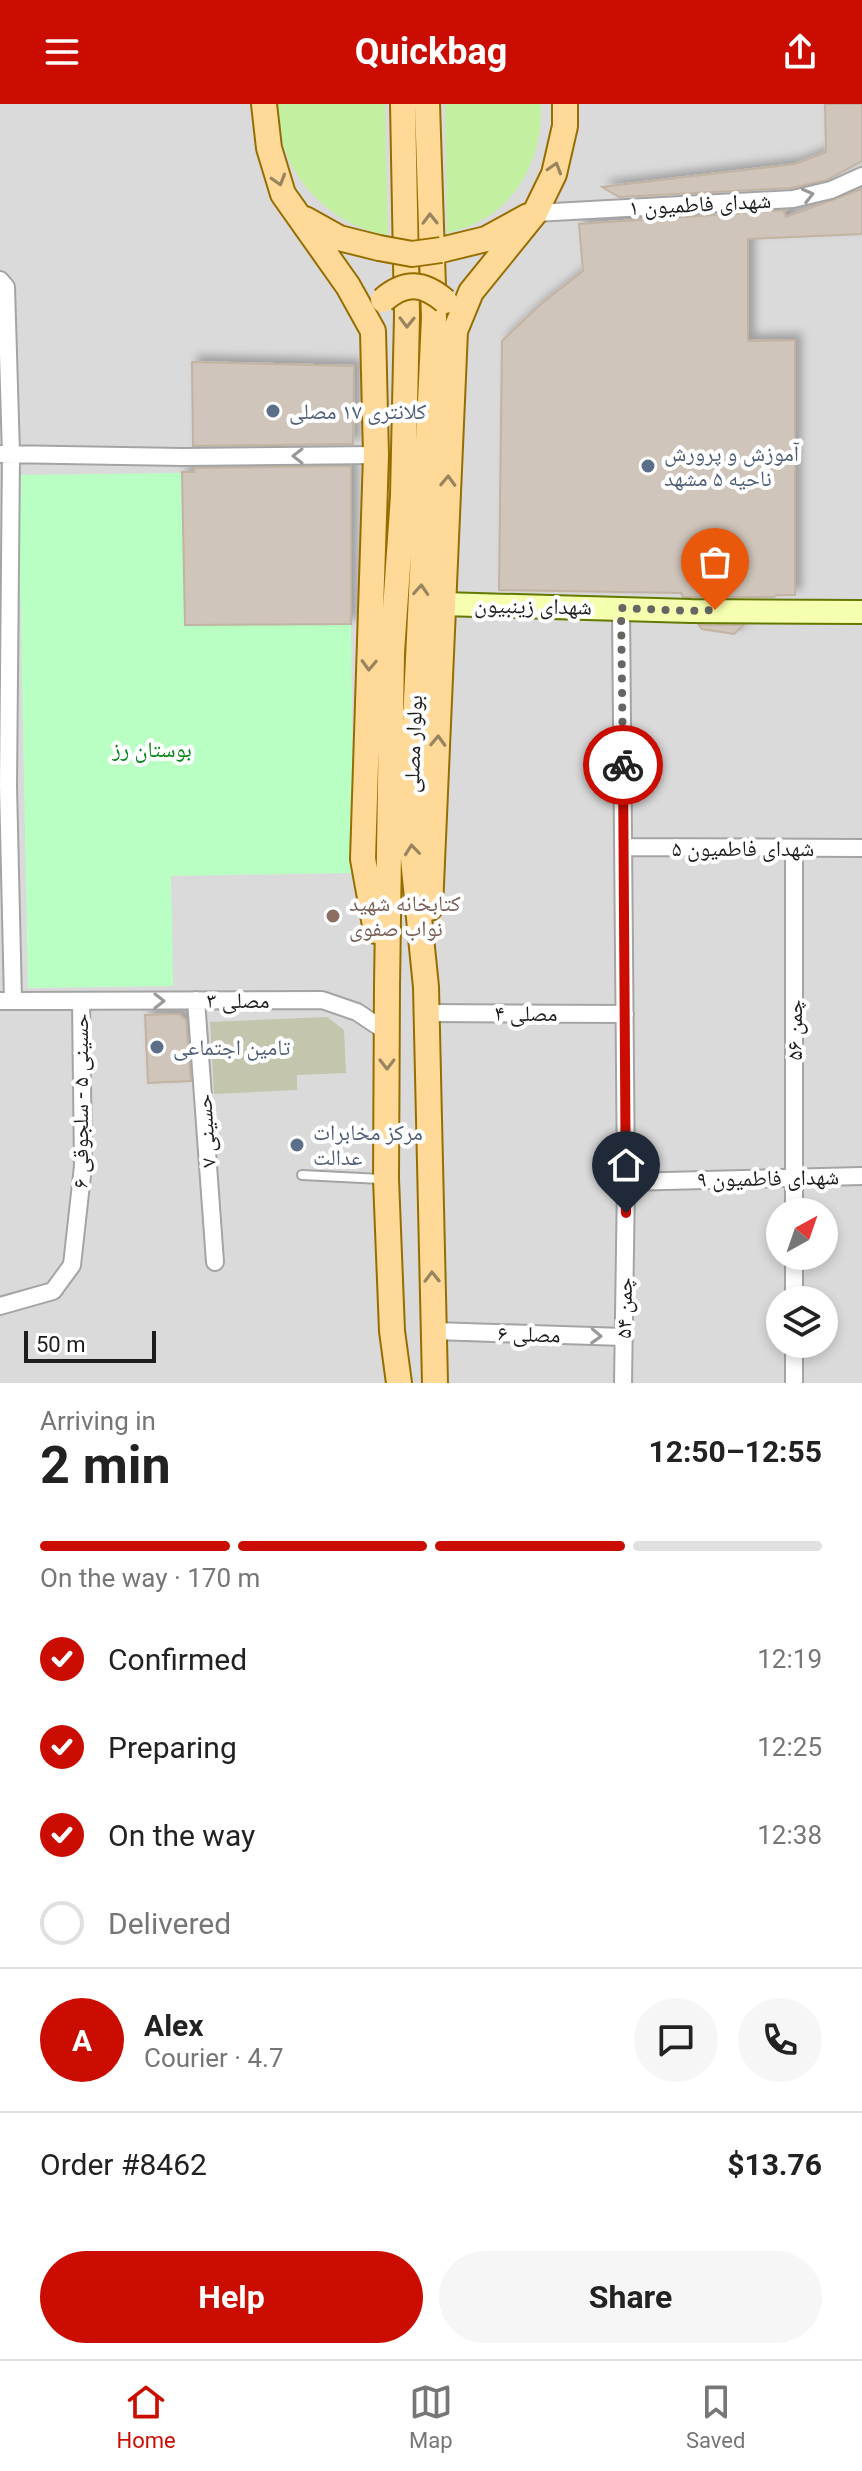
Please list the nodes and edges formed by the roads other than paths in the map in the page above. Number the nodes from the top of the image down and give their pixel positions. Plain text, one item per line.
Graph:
1 (264, 104) edge
2 (403, 104) edge
3 (427, 104) edge
4 (565, 104) edge
5 (862, 176) edge
6 (535, 213) junction
7 (300, 216) junction
8 (0, 280) edge
9 (373, 331) junction
10 (455, 331) junction
11 (6, 454) edge
12 (376, 455) junction
13 (443, 604) junction
14 (621, 608) junction
15 (862, 612) edge
16 (4, 786) edge
17 (625, 847) junction
18 (794, 848) junction
19 (862, 848) edge
20 (387, 986) junction
21 (426, 987) junction
22 (196, 1000) junction
23 (7, 1001) edge
24 (81, 1001) junction
25 (427, 1013) junction
26 (625, 1014) junction
27 (387, 1032) junction
28 (302, 1175) dead end
29 (862, 1176) edge
30 (794, 1177) junction
31 (386, 1179) junction
32 (626, 1182) junction
33 (794, 1198) edge
34 (215, 1262) dead end
35 (0, 1306) edge
36 (392, 1331) junction
37 (434, 1331) junction
38 (624, 1337) junction
39 (794, 1358) edge
40 (399, 1383) edge
41 (435, 1383) edge
42 (623, 1383) edge
43 (794, 1383) edge

1 -> 7 main road
2 -> 20 main road, بولوار مصلی
21 -> 3 main road, بولوار مصلی
6 -> 4 main road
6 -> 5 street, شهدای فاطمیون ۱
6 - 7 main road, bridge
6 - 10 main road
7 - 9 main road
8 - 11 street
9 - 10 main road, bridge
9 - 12 main road
13 -> 10 main road
12 -> 11 street
11 - 16 street
12 -> 20 main road
13 - 14 street, شهدای زینبیون
21 -> 13 main road
14 - 15 street, شهدای زینبیون
14 - 17 street, چمن ۵۴
16 - 23 street
17 - 18 street, شهدای فاطمیون ۵
17 - 26 street, چمن ۵۴
18 - 19 street, شهدای فاطمیون ۵
18 - 30 street, چمن ۵۶
20 - 27 main road, بولوار مصلی
21 - 25 main road, بولوار مصلی
24 -> 22 street, مصلی ۳
22 - 27 street, مصلی ۳
22 - 34 street, حسینی ۷
23 - 24 street, مصلی ۳
24 - 35 street, حسینی ۵ - سلجوقی ۶
25 - 26 street, مصلی ۴
37 -> 25 main road, بولوار مصلی
26 - 32 street, چمن ۵۴
27 -> 31 main road, بولوار مصلی
28 - 31 lane
29 - 30 street, شهدای فاطمیون ۹
30 - 32 street, شهدای فاطمیون ۹
30 - 33 street, چمن ۵۶
31 - 36 main road, بولوار مصلی
32 - 38 street, چمن ۵۴
36 - 37 main road
36 - 40 main road, بولوار مصلی
37 -> 38 street, مصلی ۶
37 - 41 main road, بولوار مصلی
38 - 42 street, چمن ۵۴
39 - 43 street

